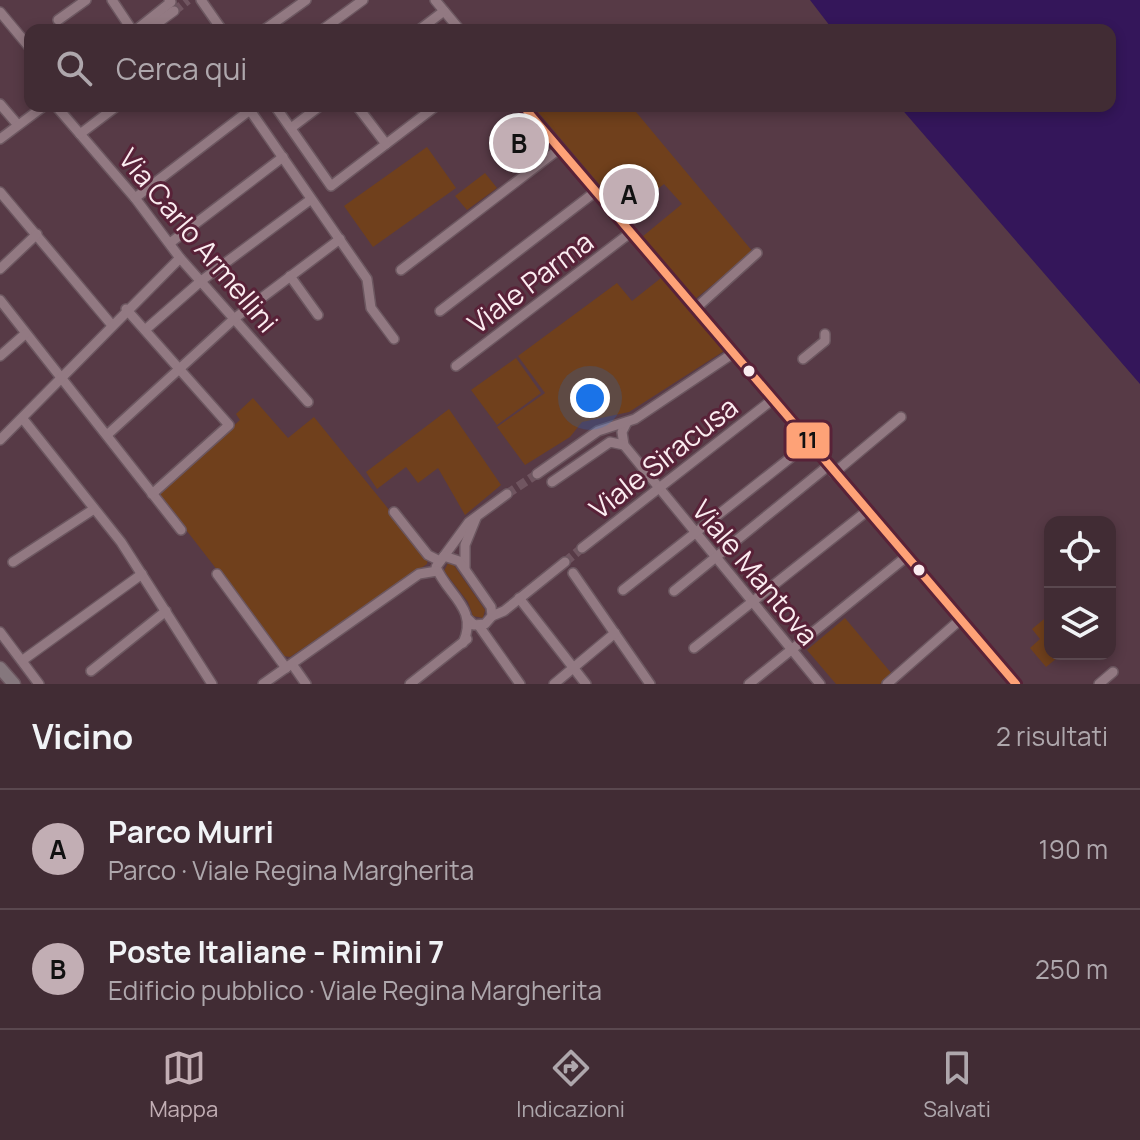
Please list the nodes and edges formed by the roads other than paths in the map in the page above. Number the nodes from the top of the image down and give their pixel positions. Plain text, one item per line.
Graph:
1 (86, 0) edge
2 (112, 0) edge
3 (201, 0) edge
4 (306, 0) edge
5 (363, 0) edge
6 (435, 0) edge
7 (171, 4) edge
8 (444, 11) junction
9 (0, 12) edge
10 (58, 20) dead end
11 (130, 24) edge
12 (143, 24) edge
13 (153, 24) edge
14 (218, 24) edge
15 (272, 24) edge
16 (330, 24) edge
17 (427, 24) edge
18 (455, 24) edge
19 (24, 41) edge
20 (0, 104) edge
21 (36, 112) edge
22 (61, 112) edge
23 (109, 112) edge
24 (244, 112) edge
25 (252, 112) edge
26 (279, 112) edge
27 (312, 112) edge
28 (362, 112) edge
29 (428, 112) edge
30 (528, 112) edge
31 (18, 125) junction
32 (291, 128) junction
33 (80, 134) junction
34 (0, 139) edge
35 (386, 144) junction
36 (559, 149) junction
37 (283, 157) junction
38 (0, 192) edge
39 (595, 192) junction
40 (135, 198) junction
41 (310, 200) junction
42 (630, 233) junction
43 (37, 234) junction
44 (340, 239) junction
45 (170, 243) junction
46 (757, 253) dead end
47 (180, 258) junction
48 (0, 269) edge
49 (401, 270) dead end
50 (290, 276) junction
51 (201, 281) junction
52 (0, 300) edge
53 (126, 309) junction
54 (695, 309) junction
55 (440, 311) dead end
56 (318, 315) dead end
57 (235, 318) junction
58 (111, 324) junction
59 (145, 330) junction
60 (25, 334) junction
61 (825, 334) dead end
62 (394, 339) dead end
63 (732, 354) junction
64 (0, 356) edge
65 (803, 359) dead end
66 (456, 366) dead end
67 (179, 369) junction
68 (62, 379) junction
69 (772, 400) junction
70 (308, 402) dead end
71 (901, 417) dead end
72 (23, 419) junction
73 (627, 422) junction
74 (107, 435) junction
75 (0, 440) edge
76 (809, 443) junction
77 (624, 445) junction
78 (831, 470) junction
79 (537, 474) tunnel mouth
80 (552, 482) dead end
81 (658, 489) junction
82 (152, 494) junction
83 (507, 494) tunnel mouth
84 (94, 509) junction
85 (867, 511) junction
86 (394, 512) dead end
87 (476, 518) junction
88 (181, 530) dead end
89 (696, 533) junction
90 (582, 548) tunnel mouth
91 (715, 557) junction
92 (906, 557) junction
93 (441, 558) junction
94 (13, 562) dead end
95 (565, 562) tunnel mouth
96 (465, 569) junction
97 (437, 571) junction
98 (573, 573) dead end
99 (142, 574) junction
100 (217, 574) dead end
101 (623, 590) dead end
102 (674, 591) dead end
103 (484, 597) junction
104 (517, 600) junction
105 (752, 602) junction
106 (166, 611) junction
107 (467, 618) junction
108 (961, 619) junction
109 (483, 625) junction
110 (0, 632) edge
111 (615, 633) junction
112 (463, 643) junction
113 (694, 648) dead end
114 (791, 649) junction
115 (23, 660) junction
116 (289, 666) junction
117 (0, 668) edge
118 (574, 669) junction
119 (91, 671) dead end
120 (1113, 672) dead end
121 (0, 679) edge
122 (4, 684) edge
123 (14, 684) edge
124 (39, 684) edge
125 (212, 684) edge
126 (263, 684) edge
127 (306, 684) edge
128 (410, 684) edge
129 (520, 684) edge
130 (554, 684) edge
131 (586, 684) edge
132 (650, 684) edge
133 (749, 684) edge
134 (820, 684) edge
135 (887, 684) edge
136 (1016, 684) edge
137 (1099, 684) edge

1 - 10 street
2 - 11 street
3 - 14 street
4 - 15 street
5 - 16 street
6 - 8 street
7 - 12 street
7 - 13 street
8 - 17 street
8 - 18 street
9 - 19 street
20 - 31 street
21 - 31 street
22 - 33 street, Via Carlo Armellini
23 - 33 street
24 - 40 street
25 - 37 street
26 - 32 street
27 - 32 street
28 - 35 street
29 - 35 street
30 - 36 street
31 - 34 street
32 - 35 street
33 - 40 street, Via Carlo Armellini
36 - 39 street
36 - 49 street
37 - 41 street
37 - 45 street
38 - 43 street
39 - 42 street
39 - 55 street
40 - 45 street, Via Carlo Armellini
41 - 44 street
41 - 51 street
42 - 54 street
42 - 66 street, Viale Parma
43 - 48 street
43 - 58 street
44 - 50 street
44 - 62 street
45 - 47 street, Via Carlo Armellini
46 - 54 street
47 - 51 street, Via Carlo Armellini
47 - 53 street
50 - 56 street
50 - 57 street
51 - 57 street, Via Carlo Armellini
51 - 59 street
52 - 60 street
53 - 58 street
53 - 59 street
54 - 63 street
57 - 67 street
57 - 70 street, Via Carlo Armellini
58 - 68 street
59 - 67 street
60 - 64 street
60 - 68 street
61 - 65 street
63 - 69 street
63 - 73 street
67 - 74 street
67 - 82 street
68 - 72 street
68 - 74 street
69 - 76 street
69 - 81 street, Viale Siracusa
71 - 78 street
72 - 75 street
72 - 84 street
73 - 77 street
73 - 79 street
74 - 82 street
76 - 78 street
76 - 89 street
77 - 80 street
77 - 81 street, Viale Mantova
78 - 85 street
78 - 91 street
81 - 89 street, Viale Mantova
81 - 90 street, Viale Siracusa
82 - 88 street
83 - 87 street
84 - 94 street
84 - 99 street
85 - 92 street
85 - 105 street
86 - 93 street
87 - 93 street
87 - 96 street
89 - 91 street, Viale Mantova
89 - 101 street
91 - 102 street
91 - 105 street, Viale Mantova
92 - 108 street
92 - 114 street
93 - 96 street
93 - 97 street
95 - 104 street
96 - 103 street
97 - 107 street
97 - 116 street
98 - 111 street
99 - 106 street
99 - 115 street
100 - 116 street
103 - 104 street
103 - 109 street
104 - 109 street
104 - 118 street
105 - 113 street
105 - 114 street, Viale Mantova
106 - 119 street
106 - 125 street
107 - 109 street
107 - 112 street
108 - 135 street
108 - 136 street
109 - 112 street
109 - 129 street
110 - 115 street
111 - 118 street
111 - 132 street
112 - 128 street
114 - 133 street
114 - 134 street, Viale Mantova
115 - 124 street
116 - 126 street
116 - 127 street
117 - 123 main road
118 - 130 street
118 - 131 street
120 - 137 street
121 - 122 main road

